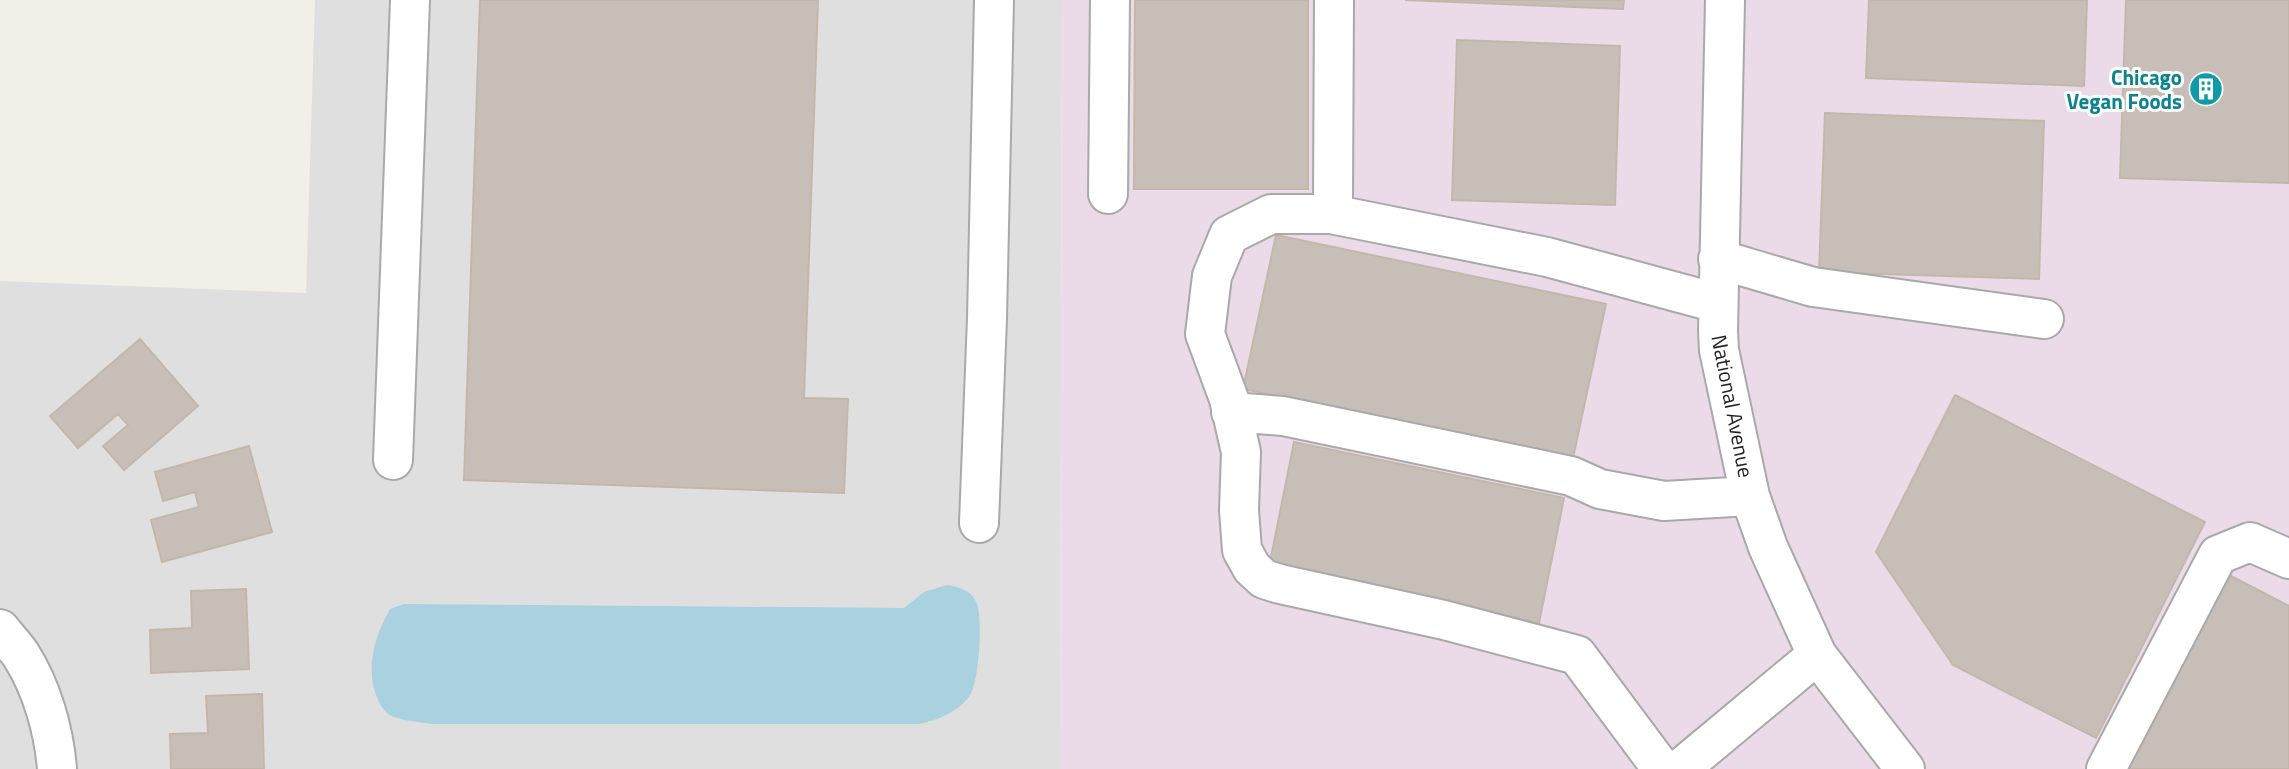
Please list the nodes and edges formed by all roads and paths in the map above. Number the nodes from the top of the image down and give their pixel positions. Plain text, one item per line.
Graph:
1 (410, 0) edge
2 (994, 0) edge
3 (1110, 0) edge
4 (1334, 0) edge
5 (1725, 0) edge
6 (1108, 194) dead end
7 (1333, 199) dead end
8 (1718, 259) junction
9 (1717, 303) junction
10 (2044, 319) dead end
11 (1231, 412) junction
12 (394, 460) dead end
13 (1750, 496) junction
14 (979, 523) dead end
15 (2289, 559) edge
16 (0, 629) edge
17 (1817, 656) junction
18 (57, 769) edge
19 (1662, 769) edge
20 (1680, 769) edge
21 (1905, 769) edge
22 (2106, 769) edge

1 - 12 street
2 - 14 street
3 - 6 street
4 - 7 street
5 - 8 street, National Avenue
8 - 9 street, National Avenue
8 - 10 street
9 - 11 street
9 - 13 street, National Avenue
11 - 13 street
11 - 19 street
13 - 17 street, National Avenue
15 - 22 street
16 - 18 street
17 - 20 street
17 - 21 street, National Avenue

